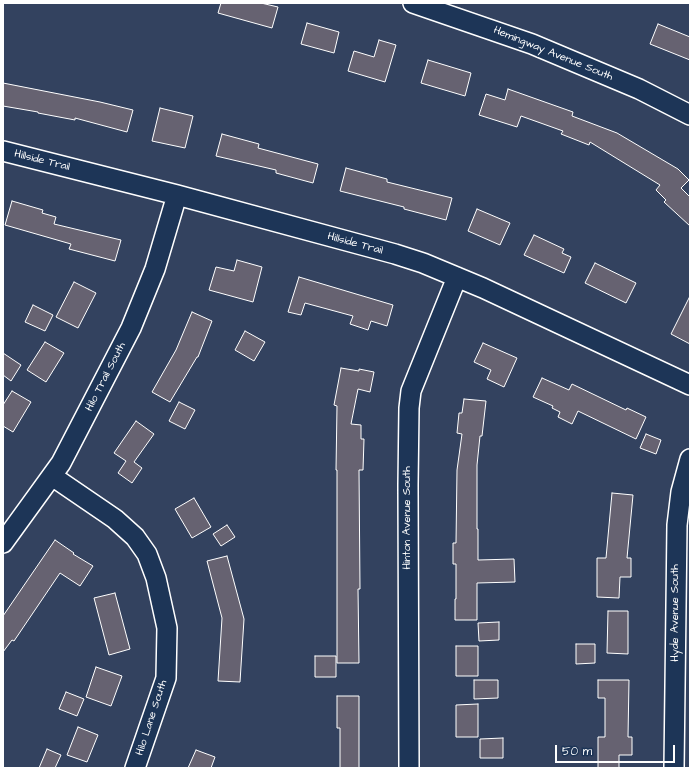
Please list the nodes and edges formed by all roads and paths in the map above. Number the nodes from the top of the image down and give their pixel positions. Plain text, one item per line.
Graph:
1 (413, 3) edge
2 (690, 115) edge
3 (3, 151) edge
4 (177, 195) junction
5 (457, 277) junction
6 (690, 385) edge
7 (690, 459) edge
8 (52, 476) junction
9 (3, 543) edge
10 (135, 768) edge
11 (409, 768) edge
12 (674, 768) edge

1 - 2 street, Hemingway Avenue South
3 - 4 street, Hillside Trail
4 - 5 street, Hillside Trail
4 - 8 street, Hilo Trail South
5 - 6 street, Hillside Trail
5 - 11 street, Hinton Avenue South
7 - 12 street, Hyde Avenue South
8 - 9 street, Hilo Trail South
8 - 10 street, Hilo Lane South

